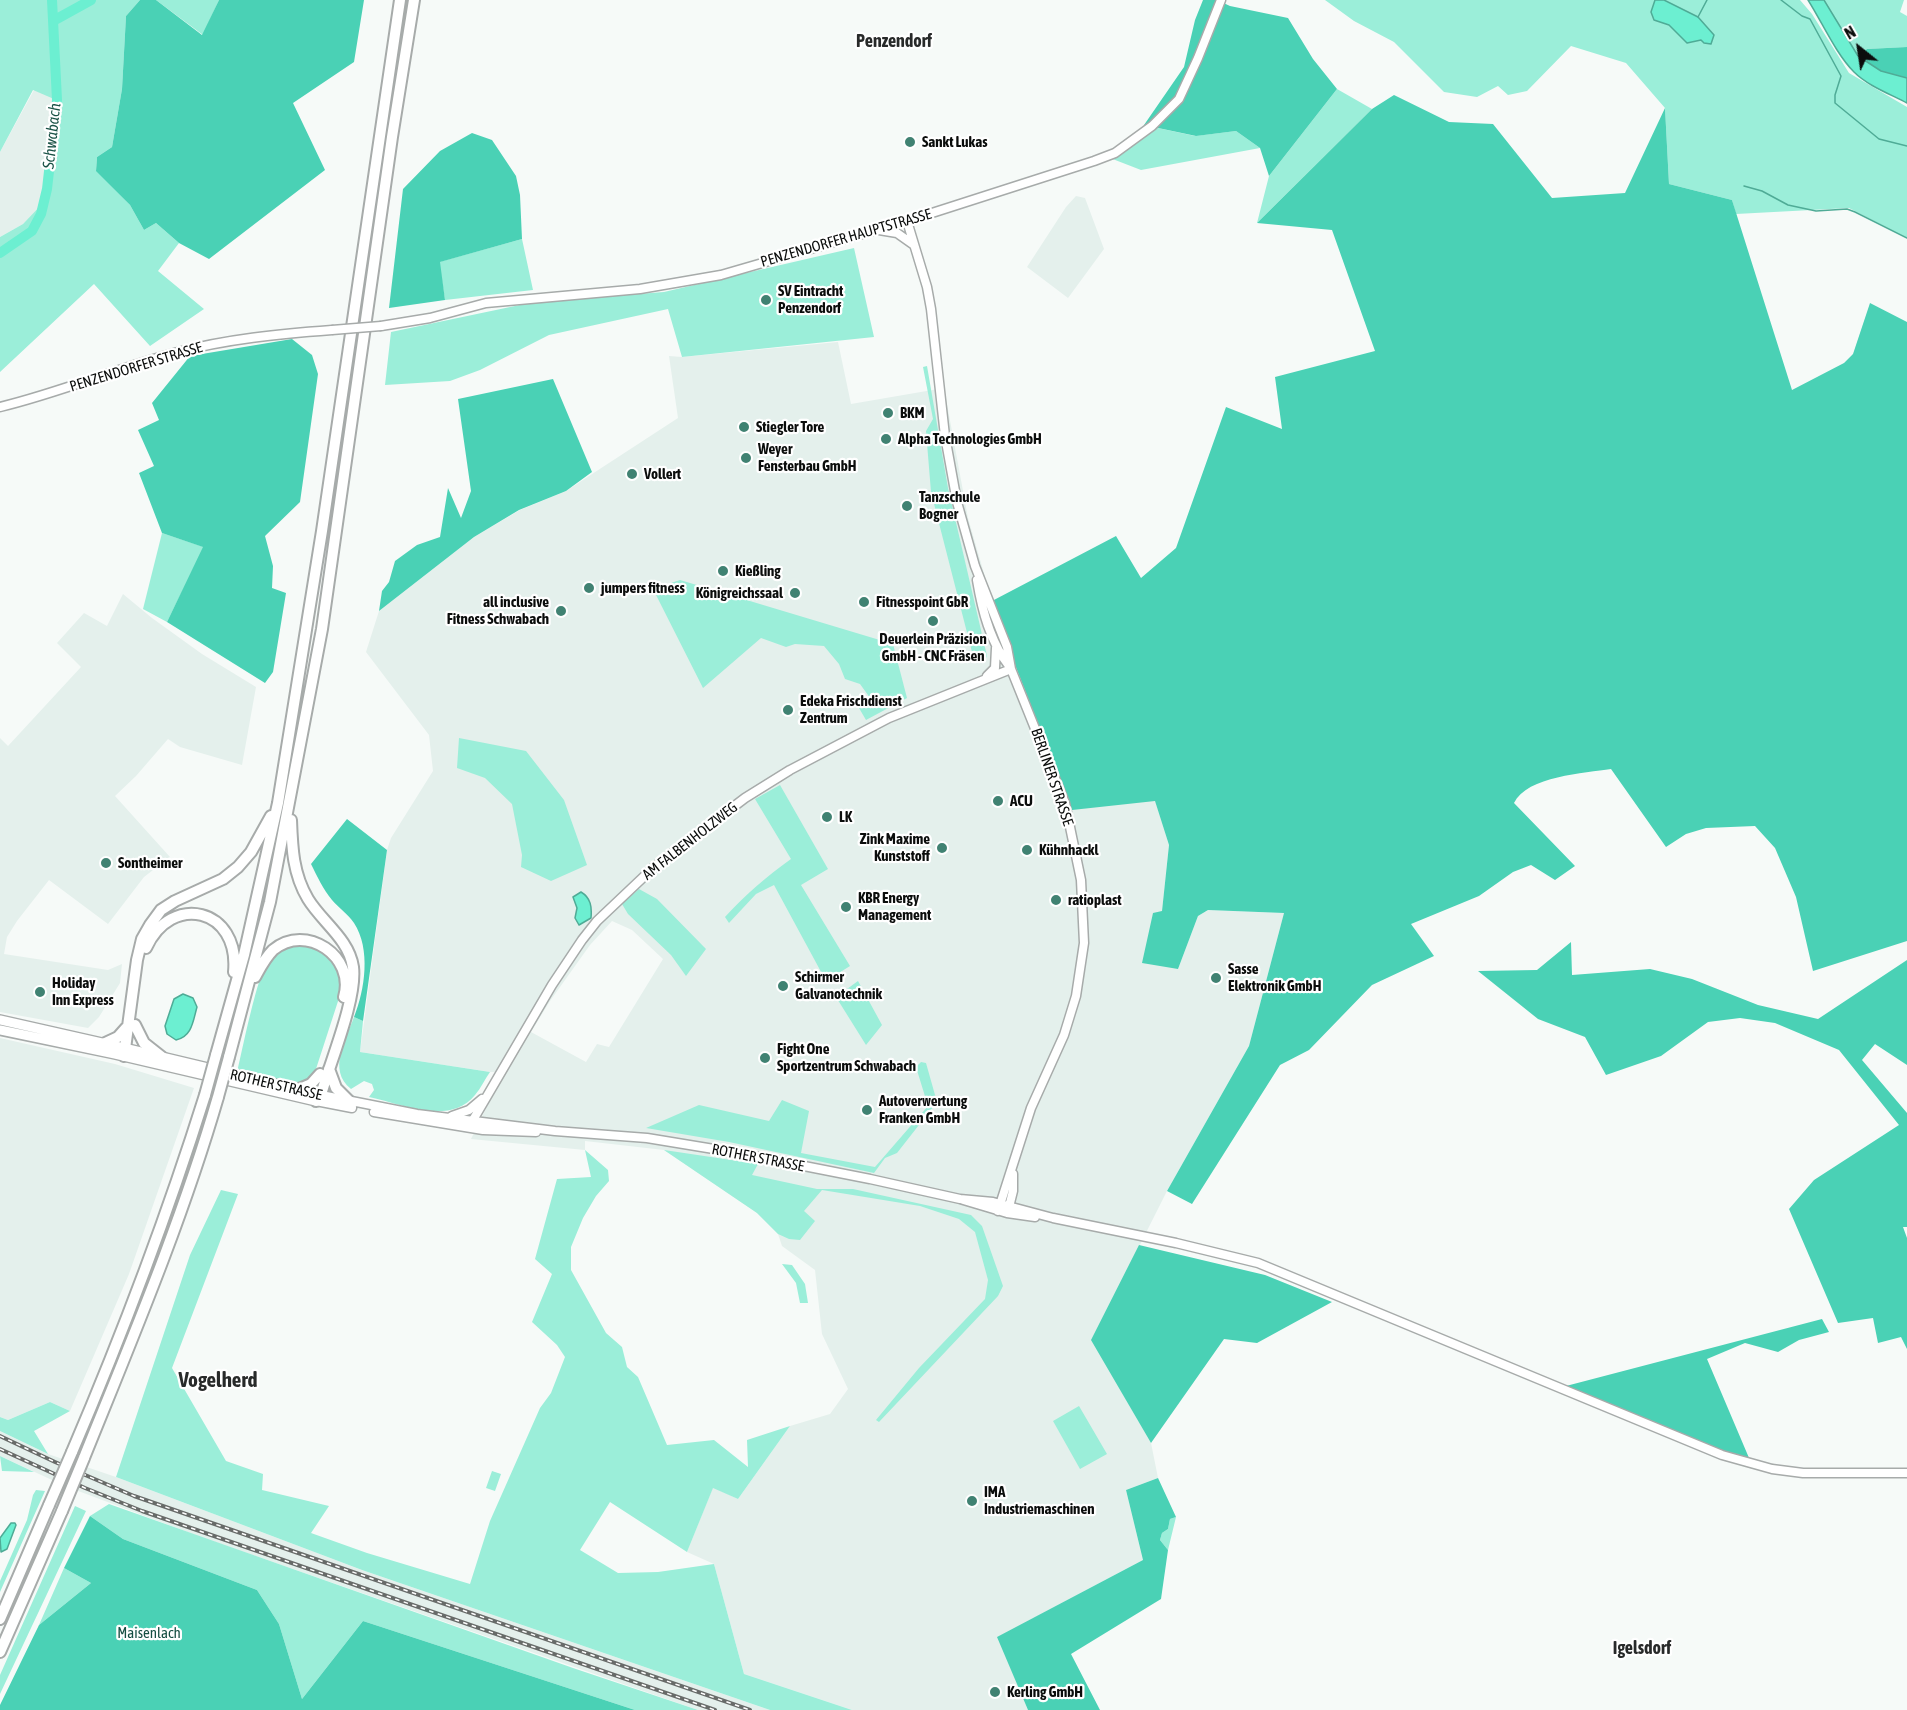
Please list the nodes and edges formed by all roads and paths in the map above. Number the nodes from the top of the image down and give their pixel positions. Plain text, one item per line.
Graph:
1 (400, 0) edge
2 (414, 0) edge
3 (1221, 0) edge
4 (907, 221) junction
5 (876, 230) junction
6 (914, 244) junction
7 (381, 326) joint
8 (0, 407) edge
9 (975, 566) junction
10 (996, 644) junction
11 (1011, 669) junction
12 (977, 683) junction
13 (290, 801) junction
14 (278, 803) junction
15 (247, 995) junction
16 (232, 996) junction
17 (0, 1020) edge
18 (132, 1025) junction
19 (0, 1030) edge
20 (103, 1044) junction
21 (125, 1051) junction
22 (163, 1058) junction
23 (324, 1071) junction
24 (492, 1087) junction
25 (297, 1090) junction
26 (317, 1097) junction
27 (350, 1102) junction
28 (446, 1118) junction
29 (470, 1124) junction
30 (1004, 1208) junction
31 (1907, 1473) edge
32 (0, 1619) edge
33 (0, 1652) edge

1 - 14 highway
2 - 13 highway
3 - 4 main road, PENZENDORFER HAUPTSTRASSE
4 - 5 main road, PENZENDORFER HAUPTSTRASSE
4 - 6 main road, BERLINER STRASSE
5 - 6 main road
5 - 7 main road, PENZENDORFER HAUPTSTRASSE
6 - 9 main road, BERLINER STRASSE
7 - 8 main road, PENZENDORFER STRASSE, bridge
9 - 10 main road, BERLINER STRASSE
9 - 11 main road, BERLINER STRASSE
10 - 11 main road, BERLINER STRASSE
10 - 12 main road
11 - 12 main road, AM FALBENHOLZWEG
11 - 30 main road, BERLINER STRASSE
12 - 24 main road, AM FALBENHOLZWEG
13 - 15 highway
13 - 23 highway
14 - 16 highway
14 - 18 highway
15 - 23 highway
15 - 33 highway, bridge
16 - 18 highway
16 - 32 highway, bridge
17 - 20 main road, ROTHER STRASSE
18 - 20 highway
18 - 21 highway
18 - 22 highway
19 - 21 main road, ROTHER STRASSE
20 - 21 main road, ROTHER STRASSE
21 - 22 main road, ROTHER STRASSE
21 - 26 main road, ROTHER STRASSE
22 - 25 main road, ROTHER STRASSE
23 - 25 highway
23 - 26 highway
23 - 27 highway
24 - 28 main road
24 - 29 main road, AM FALBENHOLZWEG
25 - 26 main road, ROTHER STRASSE
26 - 27 main road, ROTHER STRASSE
26 - 29 main road, ROTHER STRASSE
27 - 28 main road, ROTHER STRASSE
28 - 29 main road, ROTHER STRASSE
29 - 30 main road, ROTHER STRASSE
30 - 31 main road, ROTHER STRASSE

